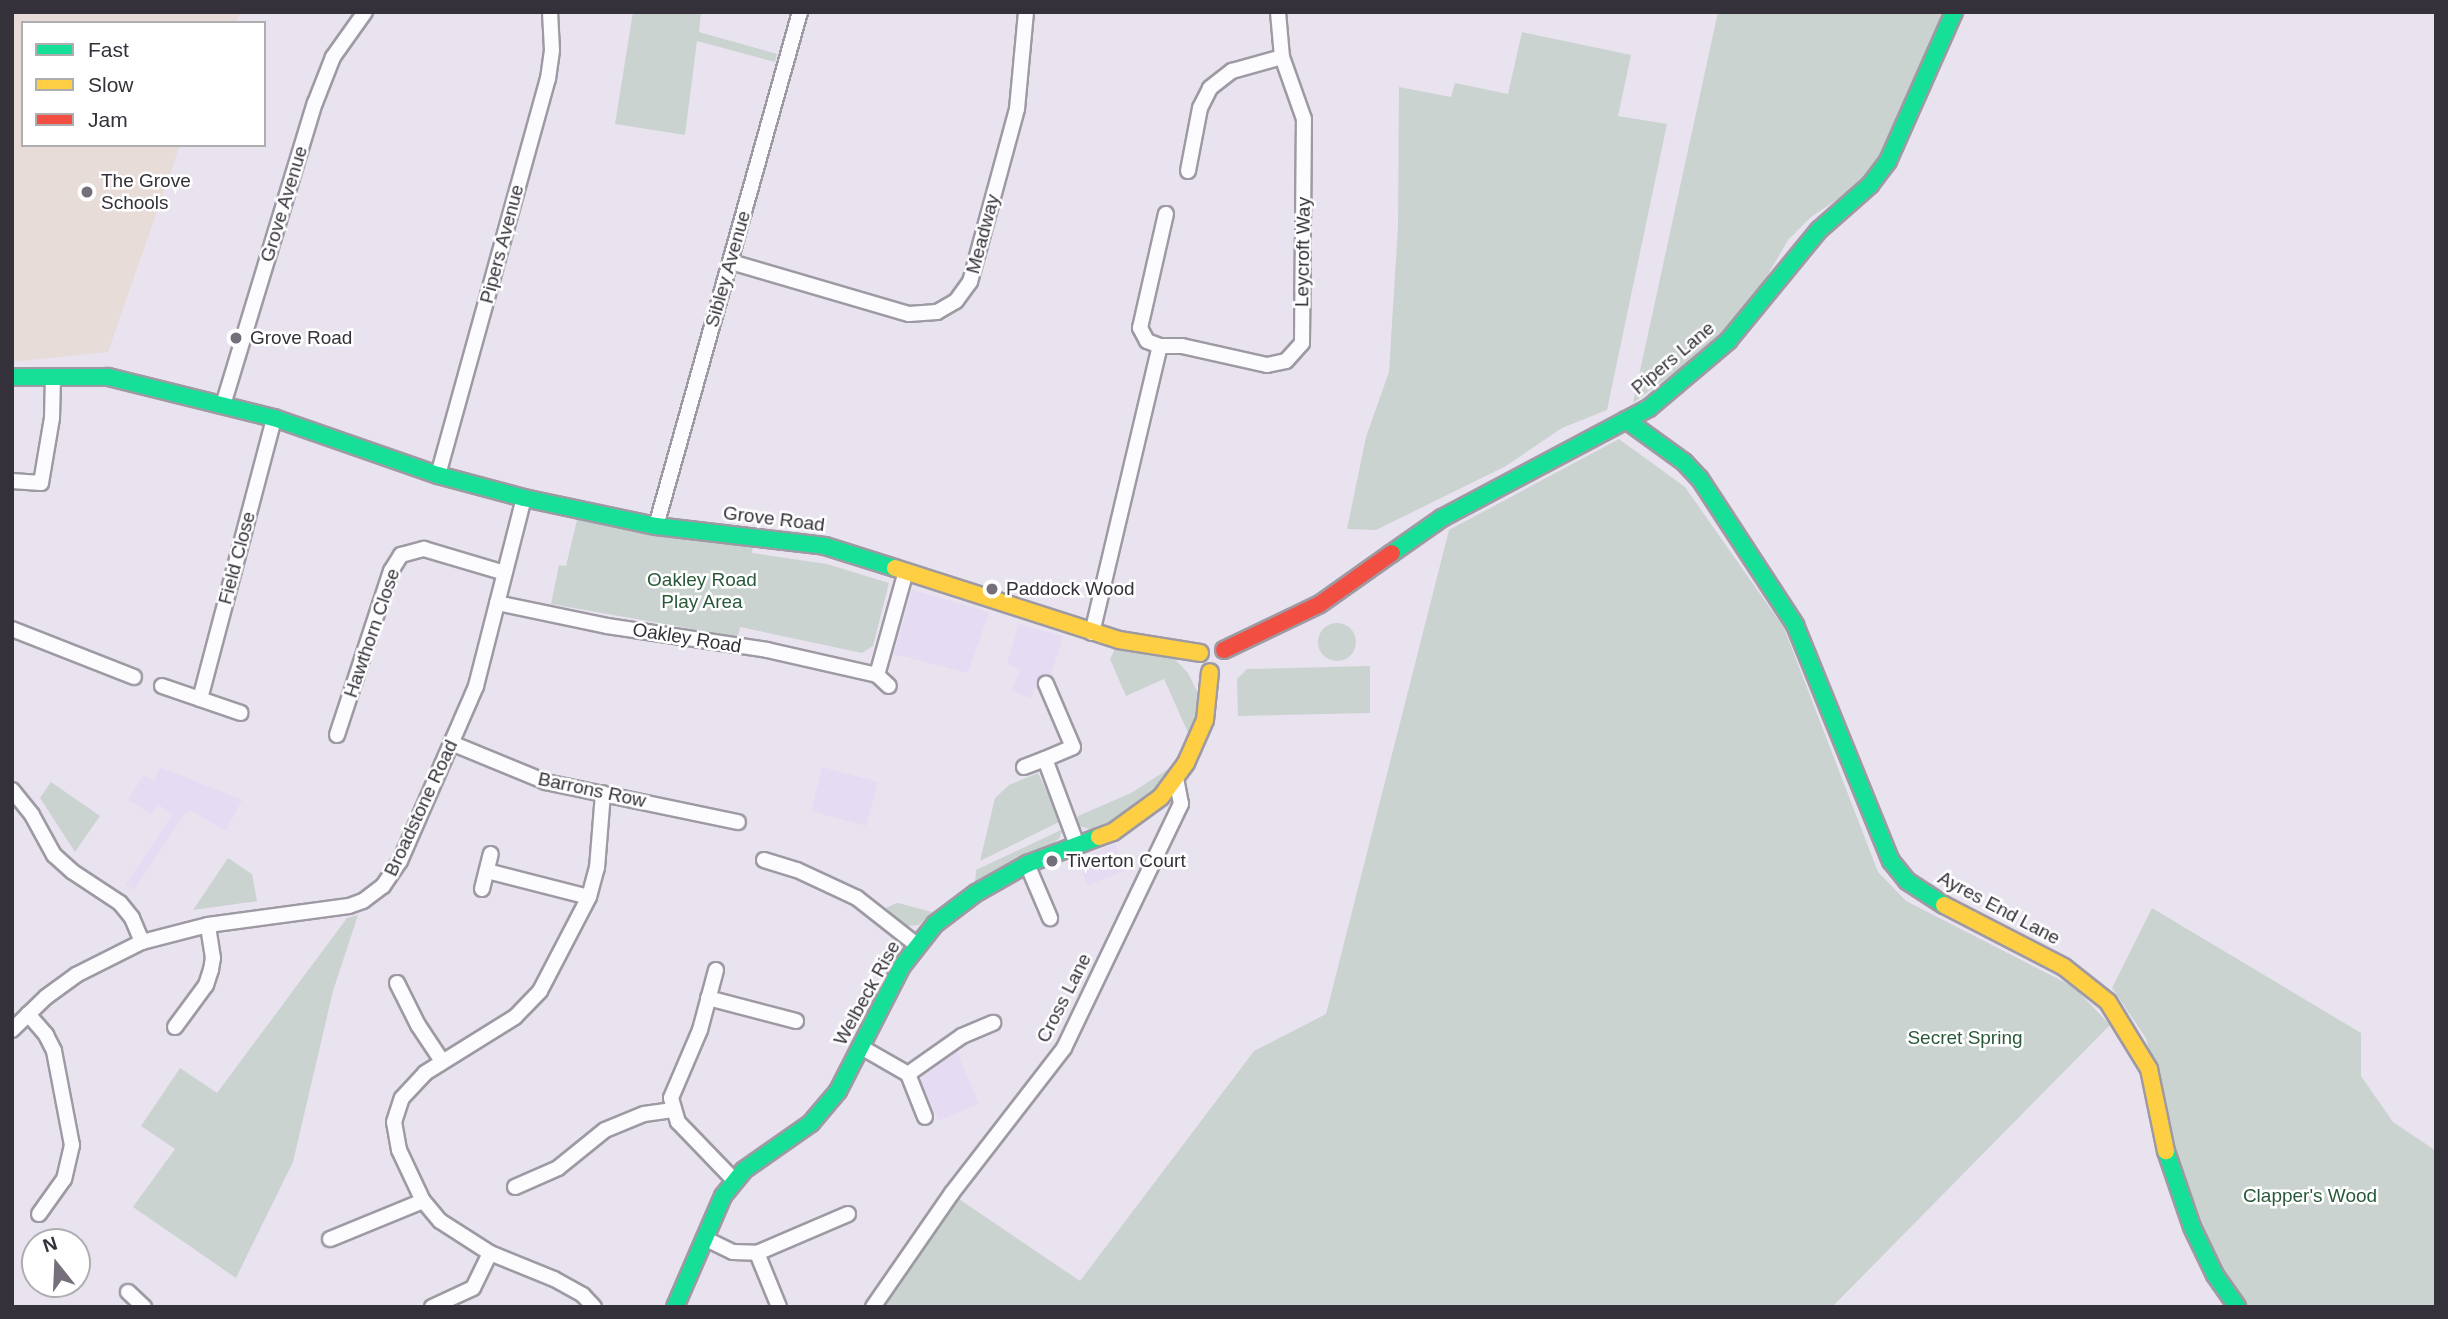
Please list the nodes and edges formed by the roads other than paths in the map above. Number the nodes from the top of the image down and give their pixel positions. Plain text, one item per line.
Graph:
1 (365, 12) edge
2 (550, 12) edge
3 (800, 12) edge
4 (1026, 12) edge
5 (1278, 12) edge
6 (1954, 12) edge
7 (1282, 57) junction
8 (1188, 171) dead end
9 (1166, 214) dead end
10 (731, 262) junction
11 (1160, 346) junction
12 (53, 376) junction
13 (12, 377) edge
14 (223, 405) junction
15 (274, 418) junction
16 (1626, 420) junction
17 (439, 475) junction
18 (12, 481) edge
19 (524, 498) junction
20 (656, 526) junction
21 (906, 571) junction
22 (505, 573) junction
23 (497, 603) junction
24 (12, 629) edge
25 (1092, 633) junction
26 (1224, 650) junction
27 (1200, 653) junction
28 (1210, 672) junction
29 (877, 675) junction
30 (134, 677) dead end
31 (1046, 684) dead end
32 (162, 686) dead end
33 (889, 686) dead end
34 (200, 699) junction
35 (241, 713) dead end
36 (337, 735) dead end
37 (451, 743) junction
38 (1045, 759) junction
39 (1024, 767) dead end
40 (1176, 779) junction
41 (12, 790) edge
42 (603, 793) junction
43 (738, 822) dead end
44 (1077, 845) junction
45 (491, 854) dead end
46 (764, 860) dead end
47 (1027, 864) junction
48 (487, 871) junction
49 (482, 888) dead end
50 (589, 897) junction
51 (1050, 918) dead end
52 (208, 925) junction
53 (142, 942) junction
54 (917, 945) junction
55 (716, 970) dead end
56 (397, 983) dead end
57 (708, 998) junction
58 (28, 1014) junction
59 (796, 1020) dead end
60 (993, 1023) dead end
61 (175, 1027) dead end
62 (12, 1030) edge
63 (861, 1047) junction
64 (442, 1061) junction
65 (908, 1074) junction
66 (673, 1110) junction
67 (925, 1117) dead end
68 (734, 1180) junction
69 (515, 1186) dead end
70 (423, 1201) junction
71 (39, 1214) dead end
72 (848, 1214) dead end
73 (705, 1238) junction
74 (330, 1239) dead end
75 (490, 1253) junction
76 (757, 1253) junction
77 (128, 1293) dead end
78 (144, 1307) edge
79 (432, 1307) edge
80 (594, 1307) edge
81 (674, 1307) edge
82 (779, 1307) edge
83 (873, 1307) edge
84 (2237, 1307) edge

1 - 14 street, Grove Avenue
2 - 17 street, Pipers Avenue
3 - 10 street, Sibley Avenue
4 - 10 street, Meadway
5 - 7 street, Leycroft Way
6 - 16 street, Pipers Lane
7 - 8 street
7 - 11 street, Leycroft Way
9 - 11 street
10 - 20 street, Sibley Avenue
11 - 25 street
12 - 13 street, Grove Road
12 - 14 street, Grove Road
12 - 18 street
14 - 15 street, Grove Road
15 - 17 street, Grove Road
15 - 34 street, Field Close
16 - 26 street, Pipers Lane
16 - 84 street, Ayres End Lane
17 - 19 street, Grove Road
19 - 20 street, Grove Road
19 - 22 street, Broadstone Road
20 - 21 street, Grove Road
21 - 25 street, Grove Road
21 - 29 street
22 - 23 street, Broadstone Road
22 - 36 street, Hawthorn Close
23 - 29 street, Oakley Road
23 - 37 street, Broadstone Road
24 - 30 street
25 - 27 street, Grove Road
26 - 27 street, Grove Road
26 - 28 street
27 - 28 street
28 - 40 street, Cross Lane
29 - 33 street, Oakley Road
31 - 38 street
32 - 34 street
34 - 35 street
37 - 42 street, Barrons Row
37 - 52 street, Broadstone Road
38 - 39 street
38 - 44 street
40 - 44 street, Welbeck Rise
40 - 83 street, Cross Lane
41 - 53 street
42 - 43 street, Barrons Row
42 - 50 street
44 - 47 street, Welbeck Rise
45 - 48 street
46 - 54 street
47 - 51 street
47 - 54 street, Welbeck Rise
48 - 49 street
48 - 50 street
50 - 64 street
52 - 53 street, Broadstone Road
52 - 61 street
53 - 58 street, Broadstone Road
54 - 63 street, Welbeck Rise
55 - 57 street
56 - 64 street
57 - 59 street
57 - 66 street
58 - 62 street, Broadstone Road
58 - 71 street
60 - 65 street
63 - 65 street
63 - 68 street, Welbeck Rise
64 - 70 street
65 - 67 street
66 - 68 street
66 - 69 street
68 - 73 street, Welbeck Rise
70 - 74 street
70 - 75 street
72 - 76 street
73 - 76 street
73 - 81 street, Welbeck Rise
75 - 79 street
75 - 80 street
76 - 82 street
77 - 78 street

